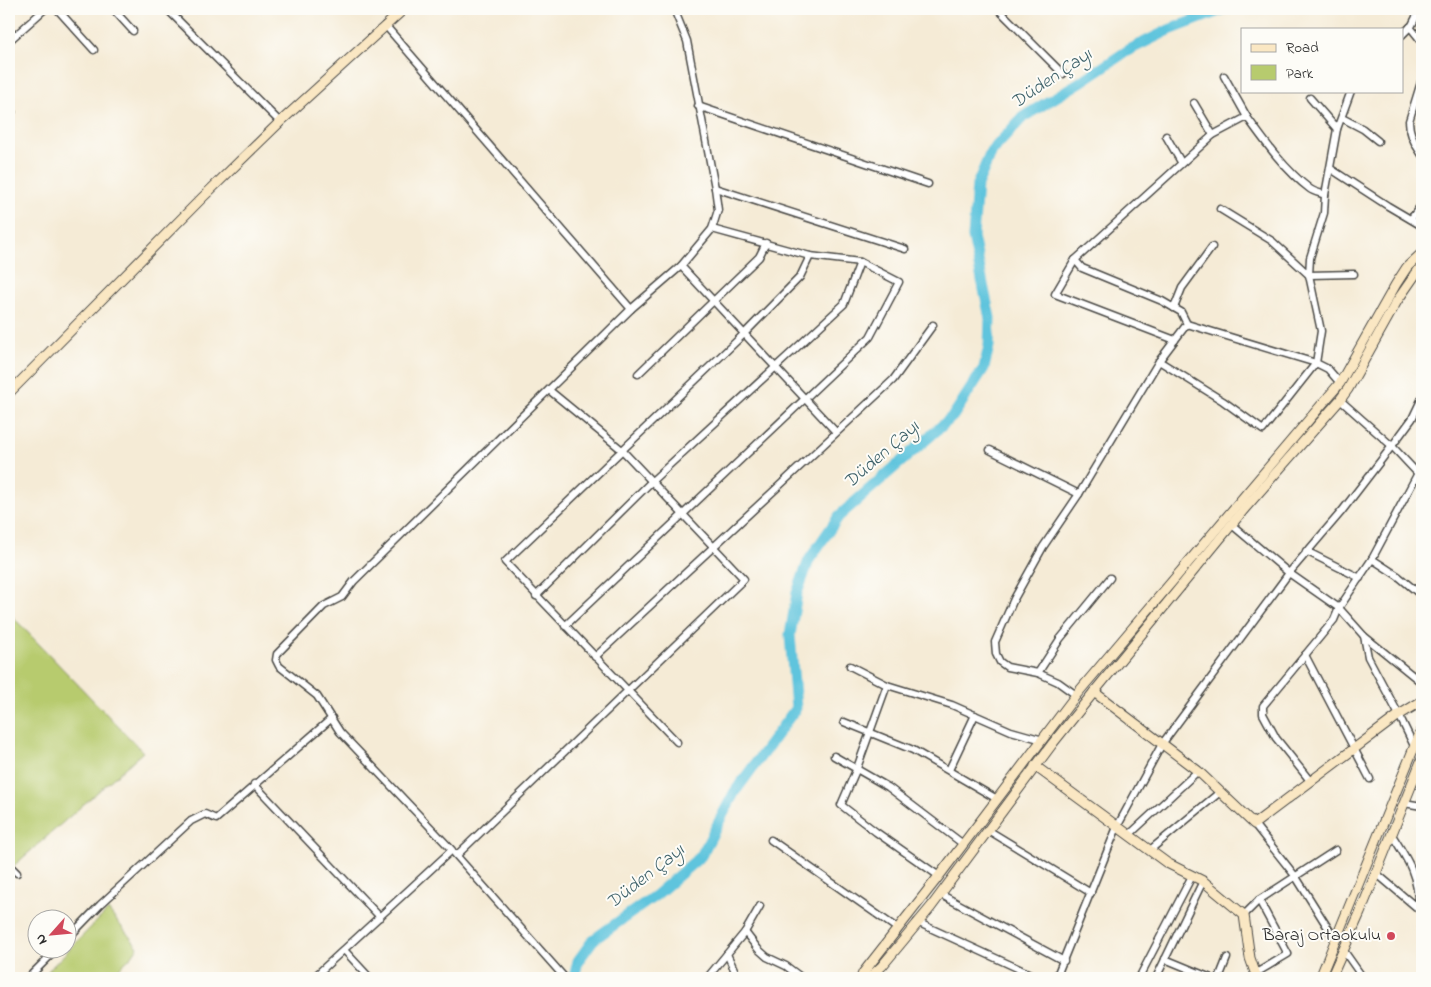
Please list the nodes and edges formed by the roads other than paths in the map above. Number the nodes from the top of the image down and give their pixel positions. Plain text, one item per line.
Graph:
1 (45, 9) edge
2 (57, 9) edge
3 (113, 9) edge
4 (167, 9) edge
5 (404, 9) edge
6 (674, 9) edge
7 (998, 9) edge
8 (1420, 9) edge
9 (385, 25) junction
10 (1410, 28) junction
11 (133, 31) dead end
12 (1404, 33) edge
13 (9, 41) edge
14 (1422, 42) edge
15 (94, 50) dead end
16 (1063, 74) dead end
17 (1224, 76) dead end
18 (1422, 79) edge
19 (1351, 92) edge
20 (1310, 98) dead end
21 (1194, 103) dead end
22 (698, 106) junction
23 (1247, 117) junction
24 (1342, 118) junction
25 (280, 122) junction
26 (1337, 129) junction
27 (1213, 135) junction
28 (1166, 136) dead end
29 (1378, 141) dead end
30 (1422, 155) edge
31 (1181, 162) junction
32 (1331, 169) junction
33 (928, 184) dead end
34 (715, 188) junction
35 (1325, 194) junction
36 (1422, 204) edge
37 (1220, 209) dead end
38 (1411, 219) junction
39 (1422, 226) edge
40 (712, 229) junction
41 (766, 244) junction
42 (1212, 247) dead end
43 (905, 249) dead end
44 (1422, 253) edge
45 (810, 256) junction
46 (1075, 260) junction
47 (860, 262) junction
48 (1422, 264) edge
49 (680, 266) junction
50 (1354, 274) dead end
51 (1309, 275) junction
52 (713, 301) junction
53 (1174, 308) junction
54 (631, 309) junction
55 (1187, 324) junction
56 (933, 325) dead end
57 (744, 334) junction
58 (1175, 340) junction
59 (1159, 361) junction
60 (1316, 363) junction
61 (774, 367) junction
62 (638, 374) dead end
63 (1340, 383) junction
64 (1348, 389) junction
65 (549, 390) junction
66 (9, 393) edge
67 (1422, 398) edge
68 (805, 399) junction
69 (1340, 400) junction
70 (1417, 407) junction
71 (1422, 413) edge
72 (836, 432) junction
73 (1392, 446) junction
74 (622, 450) junction
75 (990, 450) dead end
76 (1420, 476) edge
77 (652, 481) junction
78 (1080, 494) junction
79 (683, 514) junction
80 (1232, 525) junction
81 (713, 546) junction
82 (1306, 551) junction
83 (1372, 559) junction
84 (1289, 573) junction
85 (1110, 578) dead end
86 (1360, 578) junction
87 (536, 596) junction
88 (1422, 596) edge
89 (1339, 608) junction
90 (565, 626) junction
91 (1364, 636) junction
92 (1305, 655) junction
93 (594, 657) junction
94 (850, 666) dead end
95 (1038, 673) junction
96 (1422, 683) edge
97 (887, 685) junction
98 (627, 691) junction
99 (1094, 692) junction
100 (1076, 694) junction
101 (1422, 701) edge
102 (975, 715) junction
103 (1400, 715) junction
104 (332, 718) junction
105 (844, 722) dead end
106 (1422, 728) edge
107 (870, 733) junction
108 (1043, 740) junction
109 (678, 742) dead end
110 (1162, 744) junction
111 (1355, 748) junction
112 (1415, 748) junction
113 (834, 756) dead end
114 (1422, 759) edge
115 (1035, 766) junction
116 (857, 768) junction
117 (949, 770) junction
118 (1198, 771) junction
119 (1370, 779) dead end
120 (1311, 782) junction
121 (254, 784) junction
122 (1220, 792) junction
123 (997, 799) junction
124 (1404, 803) junction
125 (1006, 805) junction
126 (1422, 806) edge
127 (1254, 824) junction
128 (1118, 827) junction
129 (988, 830) junction
130 (1129, 835) junction
131 (1392, 836) junction
132 (771, 840) dead end
133 (963, 844) junction
134 (1150, 850) junction
135 (1336, 850) dead end
136 (454, 853) junction
137 (9, 864) edge
138 (16, 873) dead end
139 (1376, 873) junction
140 (939, 876) junction
141 (1192, 876) junction
142 (1296, 877) junction
143 (1203, 881) junction
144 (1420, 891) edge
145 (1091, 893) junction
146 (940, 894) junction
147 (1259, 900) junction
148 (760, 906) dead end
149 (1420, 909) edge
150 (1244, 915) junction
151 (380, 917) junction
152 (917, 922) junction
153 (78, 928) edge
154 (898, 929) junction
155 (745, 932) junction
156 (1335, 939) junction
157 (344, 950) junction
158 (1344, 950) junction
159 (727, 954) junction
160 (1227, 958) dead end
161 (1165, 959) junction
162 (46, 960) edge
163 (1064, 961) junction
164 (1256, 977) edge
165 (28, 978) edge
166 (313, 978) edge
167 (370, 978) edge
168 (565, 978) edge
169 (707, 978) edge
170 (738, 978) edge
171 (802, 978) edge
172 (861, 978) edge
173 (869, 978) edge
174 (1038, 978) edge
175 (1056, 978) edge
176 (1139, 978) edge
177 (1156, 978) edge
178 (1211, 978) edge
179 (1219, 978) edge
180 (1320, 978) edge
181 (1332, 978) edge
182 (1363, 978) edge

1 - 13 street
2 - 15 street
3 - 11 street
4 - 25 street
5 - 9 main road
6 - 22 street
7 - 16 street
8 - 10 street
9 - 25 main road
9 - 54 street
10 - 12 street
10 - 14 street
17 - 23 street
18 - 30 street
19 - 24 street
20 - 26 street
21 - 27 street
22 - 33 street
22 - 34 street
23 - 27 street
23 - 35 street
24 - 26 street
24 - 29 street
25 - 66 main road
26 - 32 street
27 - 31 street
28 - 31 street
31 - 46 street
32 - 35 street
32 - 38 street
34 - 40 street
34 - 43 street
35 - 51 street
36 - 38 street
37 - 51 street
38 - 39 street
40 - 41 street
40 - 49 street
41 - 45 street
41 - 52 street
42 - 53 street
44 - 63 main road
45 - 47 street
45 - 57 street
46 - 53 street
46 - 58 street
47 - 61 street
47 - 68 street
48 - 64 main road
49 - 52 street
49 - 54 street
50 - 51 street
51 - 60 street
52 - 57 street
52 - 62 street
53 - 55 street
54 - 65 street
55 - 58 street
55 - 60 street
56 - 72 street
57 - 61 street
57 - 74 street
58 - 59 street
59 - 60 street
59 - 78 street
60 - 63 street
61 - 68 street
61 - 77 street
63 - 64 main road
63 - 100 main road
64 - 69 main road
65 - 74 street
65 - 104 street
67 - 70 street
68 - 72 street
68 - 79 street
69 - 73 street
69 - 80 main road
70 - 71 street
70 - 73 street
72 - 81 street
73 - 76 street
73 - 82 street
74 - 77 street
74 - 87 street
75 - 78 street
76 - 83 street
77 - 79 street
77 - 87 street
78 - 95 street
79 - 81 street
79 - 90 street
80 - 84 street
80 - 99 main road
81 - 93 street
81 - 98 street
82 - 84 street
82 - 86 street
83 - 86 street
83 - 88 street
84 - 89 street
84 - 110 street
85 - 95 street
86 - 89 street
87 - 90 street
89 - 91 street
89 - 92 street
90 - 93 street
91 - 96 street
91 - 103 street
92 - 111 street
92 - 120 street
93 - 98 street
94 - 97 street
95 - 100 street
97 - 102 street
97 - 107 street
98 - 109 street
98 - 136 street
99 - 110 main road
99 - 115 main road
100 - 108 main road
101 - 103 main road
102 - 108 street
102 - 117 street
103 - 111 main road
103 - 112 street
104 - 121 street
104 - 136 street
105 - 107 street
106 - 112 main road
107 - 116 street
107 - 117 street
108 - 123 main road
110 - 118 main road
110 - 128 street
111 - 119 street
111 - 120 main road
112 - 156 main road
113 - 116 street
114 - 124 main road
115 - 125 main road
115 - 128 main road
116 - 133 street
116 - 140 street
117 - 123 street
118 - 122 main road
118 - 130 street
120 - 127 main road
121 - 151 street
121 - 153 street
122 - 127 main road
122 - 134 street
123 - 125 main road
123 - 133 main road
124 - 126 street
124 - 131 main road
125 - 129 main road
127 - 142 street
128 - 130 main road
128 - 145 street
129 - 145 street
129 - 146 main road
130 - 134 main road
131 - 139 main road
131 - 144 street
132 - 154 street
133 - 140 main road
134 - 141 main road
135 - 142 street
136 - 151 street
136 - 168 street
137 - 138 street
139 - 149 street
139 - 158 main road
140 - 154 main road
141 - 143 main road
141 - 176 street
142 - 147 street
142 - 156 street
143 - 150 main road
143 - 161 street
144 - 149 street
145 - 163 street
146 - 152 main road
146 - 163 street
147 - 150 street
147 - 164 street
148 - 155 street
150 - 164 main road
151 - 157 street
152 - 173 main road
152 - 174 street
154 - 172 main road
155 - 159 street
155 - 171 street
156 - 180 main road
157 - 166 street
157 - 167 street
158 - 181 main road
158 - 182 street
159 - 169 street
159 - 170 street
160 - 179 street
161 - 177 street
161 - 178 street
162 - 165 street
163 - 175 street

